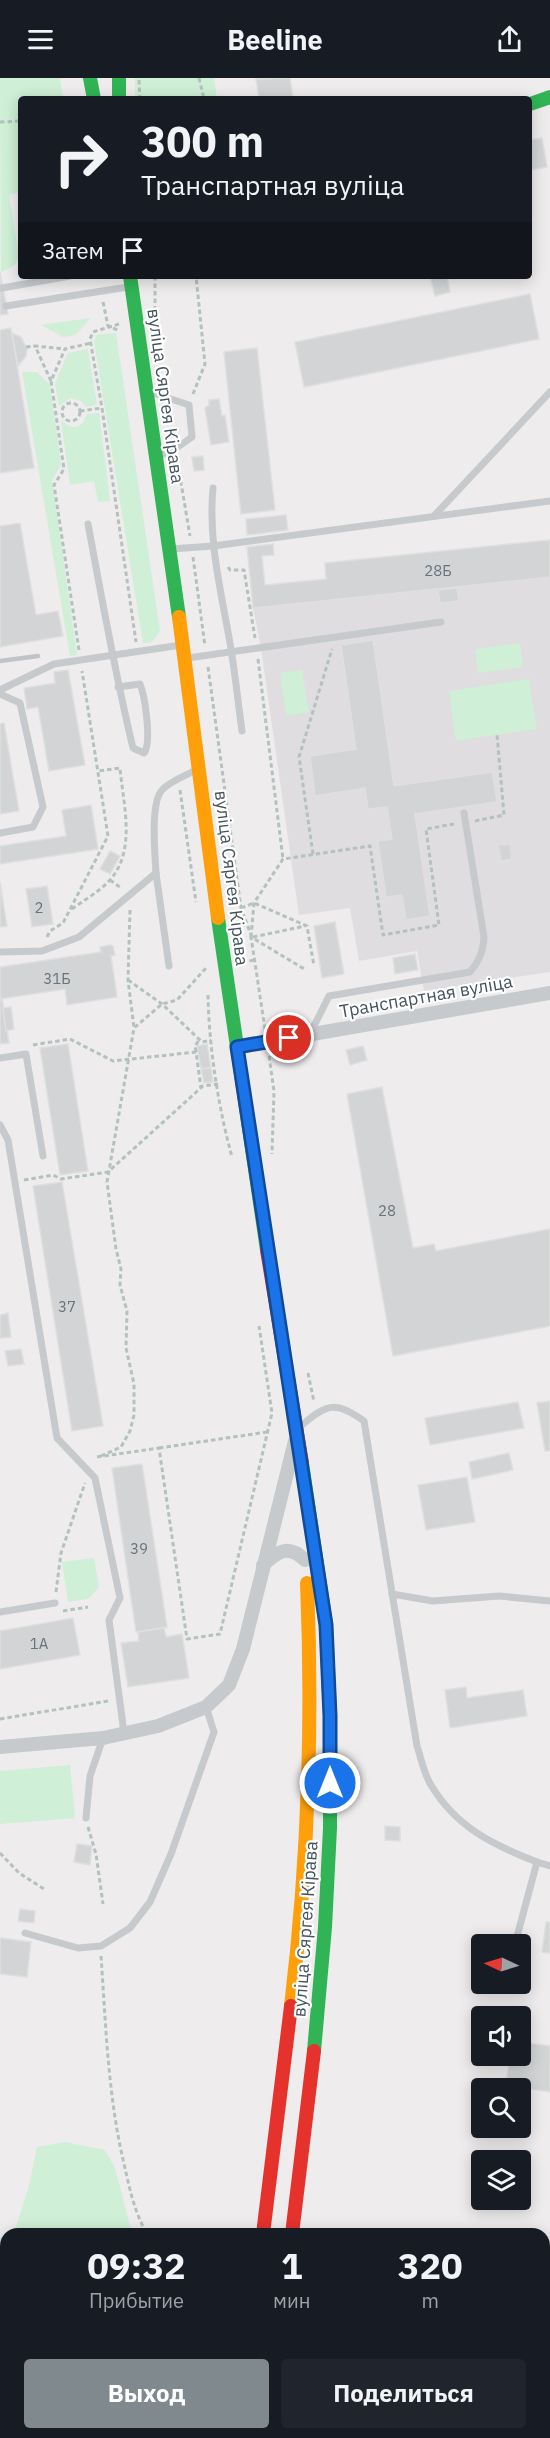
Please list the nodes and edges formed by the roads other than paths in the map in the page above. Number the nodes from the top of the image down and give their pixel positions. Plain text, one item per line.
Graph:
1 (90, 78) edge
2 (119, 78) edge
3 (93, 96) edge
4 (119, 96) edge
5 (550, 97) edge
6 (532, 103) edge
7 (53, 279) edge
8 (131, 281) edge
9 (2, 288) dead end
10 (6, 306) dead end
11 (148, 391) junction
12 (550, 392) edge
13 (156, 456) junction
14 (213, 488) dead end
15 (550, 501) edge
16 (434, 516) junction
17 (88, 524) dead end
18 (213, 546) junction
19 (168, 549) junction
20 (441, 622) dead end
21 (183, 644) junction
22 (232, 652) junction
23 (112, 656) junction
24 (186, 659) junction
25 (118, 687) junction
26 (0, 692) edge
27 (242, 731) dead end
28 (200, 768) junction
29 (464, 813) dead end
30 (0, 833) edge
31 (156, 873) junction
32 (0, 952) edge
33 (169, 966) dead end
34 (550, 993) edge
35 (310, 1034) junction
36 (237, 1047) junction
37 (0, 1058) edge
38 (0, 1125) edge
39 (43, 1156) dead end
40 (297, 1430) junction
41 (304, 1483) junction
42 (283, 1489) junction
43 (305, 1560) junction
44 (263, 1565) junction
45 (392, 1594) junction
46 (550, 1601) edge
47 (55, 1603) road end
48 (0, 1612) edge
49 (206, 1707) junction
50 (124, 1733) junction
51 (103, 1738) junction
52 (0, 1747) edge
53 (86, 1818) road end
54 (537, 1862) junction
55 (550, 1866) edge
56 (25, 1933) dead end
57 (518, 1934) edge
58 (264, 2228) edge
59 (293, 2228) edge

1 - 3 main road
2 - 4 main road
5 - 6 main road
7 - 9 lane
8 - 10 lane
8 - 11 main road, вуліца Сяргея Кірава
11 - 13 main road, вуліца Сяргея Кірава
11 - 13 lane
12 - 16 lane
13 - 19 main road, вуліца Сяргея Кірава
14 - 18 lane
15 - 16 lane
16 - 18 lane
17 - 23 lane
18 - 19 lane
18 - 22 lane
19 - 21 main road, вуліца Сяргея Кірава
20 - 22 lane
21 - 23 lane
21 - 24 main road, вуліца Сяргея Кірава
22 - 24 lane
22 - 27 lane
23 - 25 lane
23 - 26 lane
24 - 28 main road, вуліца Сяргея Кірава
25 - 25 lane
26 - 30 lane
28 - 31 lane
28 - 36 main road, вуліца Сяргея Кірава
29 - 35 lane
31 - 32 lane
31 - 33 lane
34 - 35 street, Транспартная вуліца
35 - 36 street, Транспартная вуліца
36 - 40 main road, вуліца Сяргея Кірава
37 - 39 lane
38 - 50 lane
40 - 41 main road, вуліца Сяргея Кірава
40 - 42 street
40 - 45 lane
41 - 42 street
41 - 43 main road, вуліца Сяргея Кірава
41 - 59 main road, вуліца Сяргея Кірава
42 - 44 street
43 - 44 street
43 - 58 main road, вуліца Сяргея Кірава
44 - 49 street
45 - 46 lane
45 - 54 lane
47 - 48 lane
49 - 50 street
49 - 56 lane
50 - 51 street
51 - 52 street
51 - 53 lane
54 - 55 lane
54 - 57 lane

